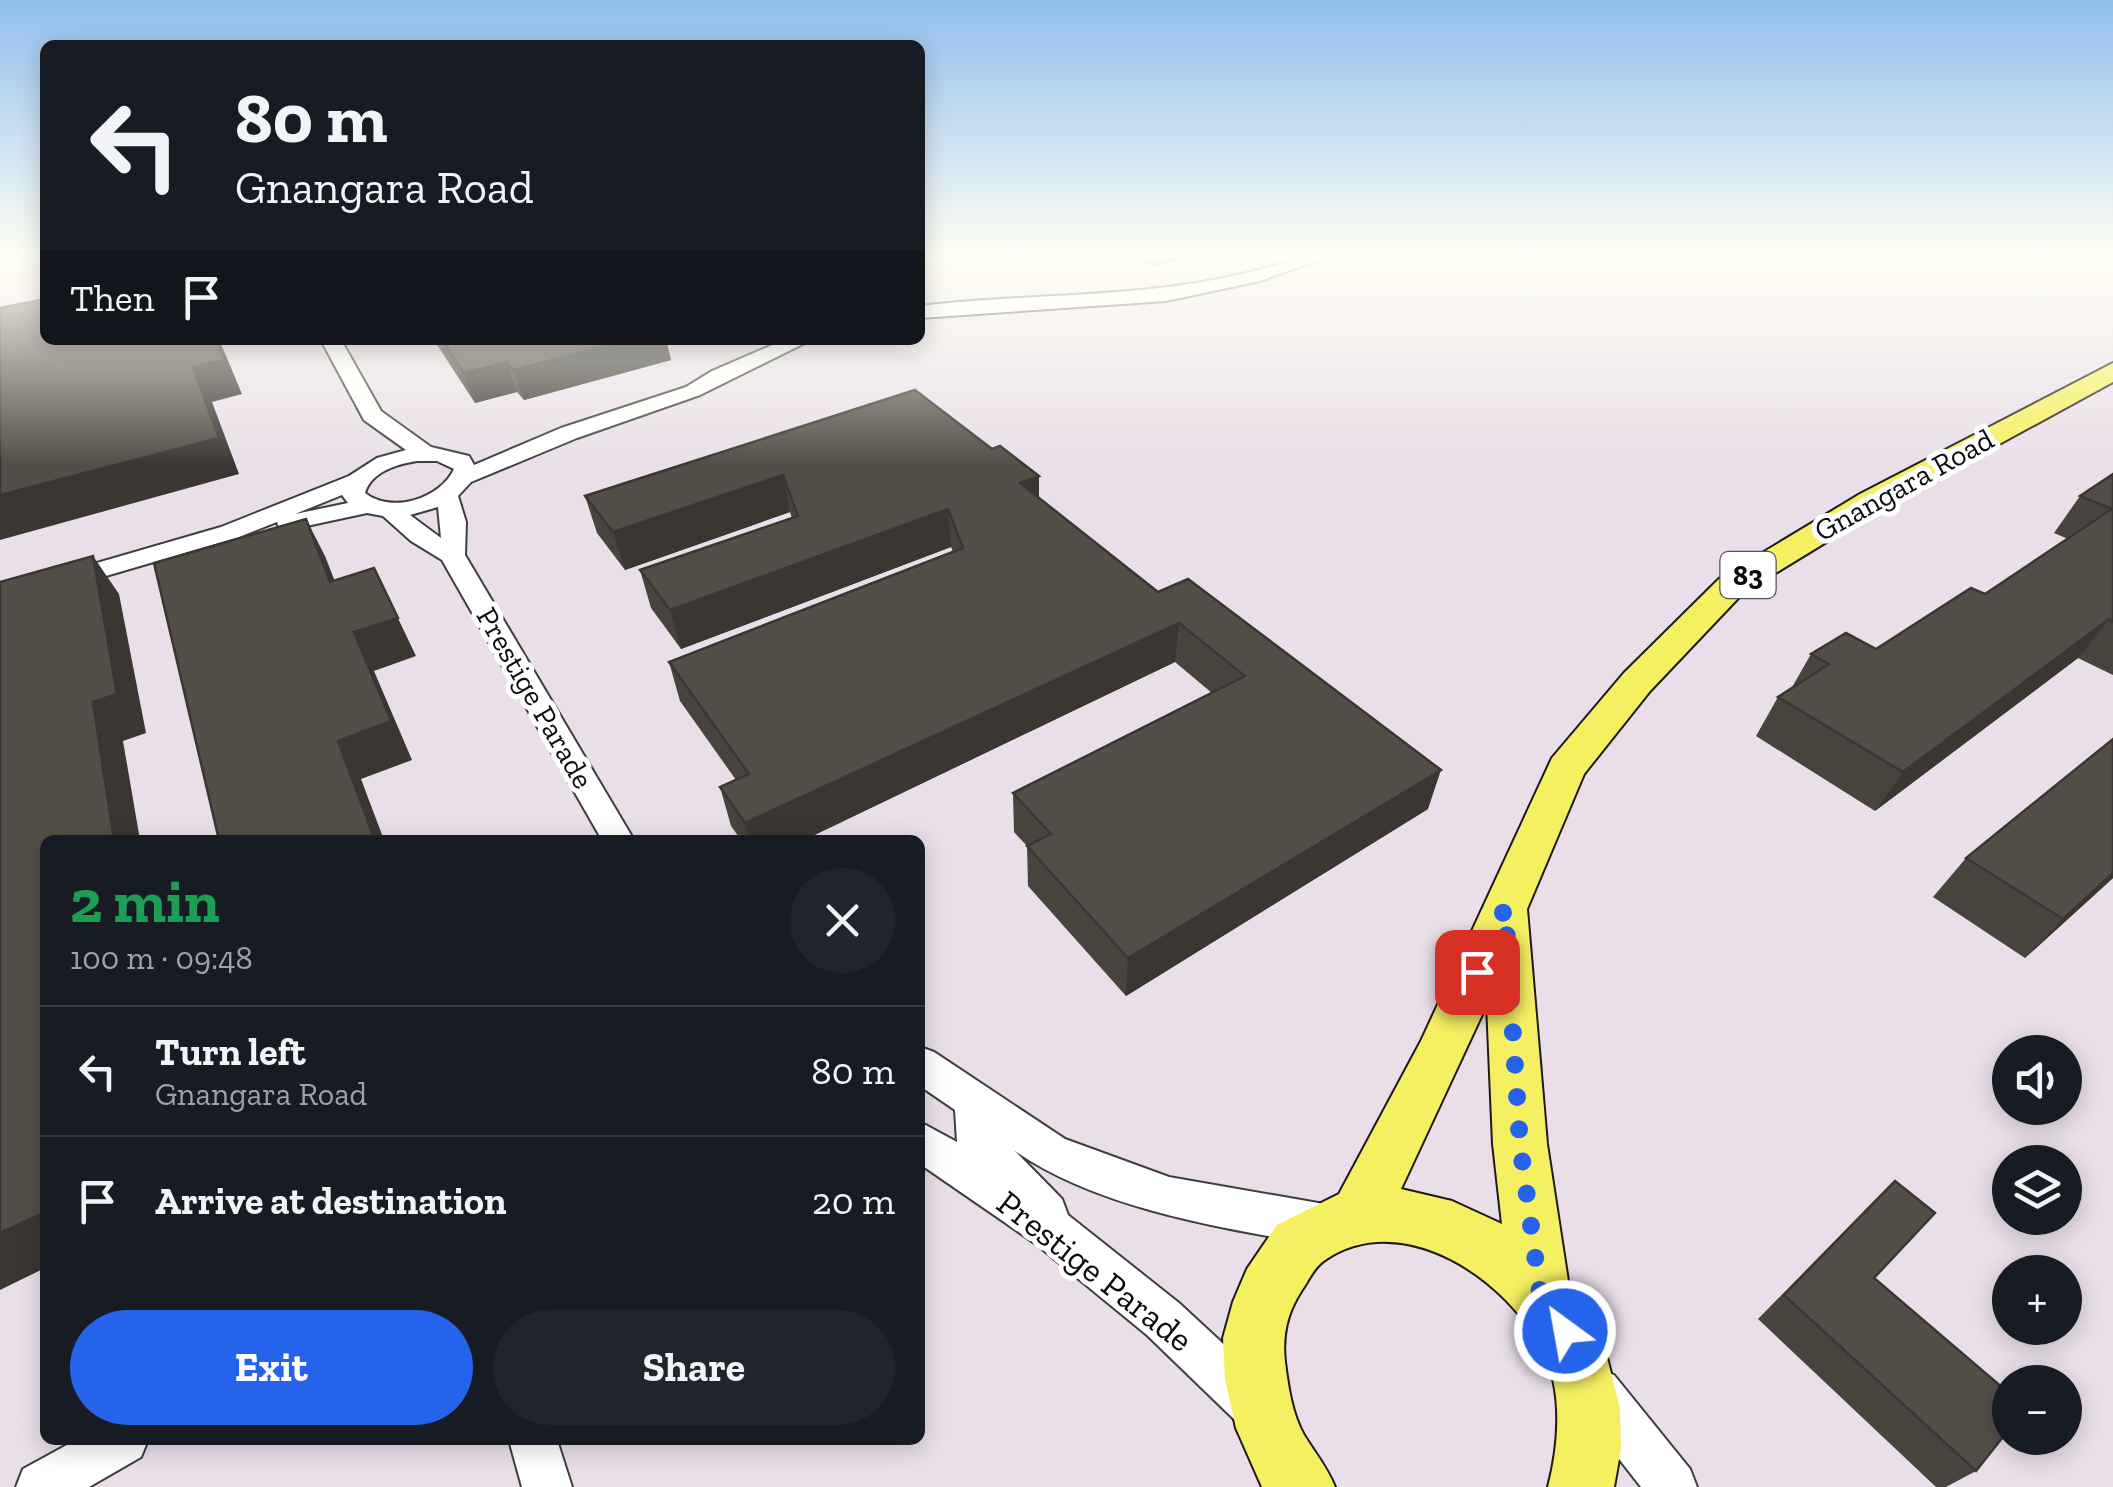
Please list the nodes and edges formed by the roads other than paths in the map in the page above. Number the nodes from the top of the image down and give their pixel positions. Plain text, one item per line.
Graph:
1 (334, 345) edge
2 (789, 345) edge
3 (2113, 370) edge
4 (372, 415) junction
5 (569, 433) junction
6 (425, 454) junction
7 (451, 456) junction
8 (363, 476) junction
9 (455, 486) junction
10 (377, 507) junction
11 (230, 532) junction
12 (452, 555) junction
13 (0, 598) edge
14 (615, 835) edge
15 (1505, 908) junction
16 (925, 1067) edge
17 (976, 1102) junction
18 (925, 1144) edge
19 (1346, 1221) junction
20 (1078, 1251) junction
21 (1540, 1293) junction
22 (1583, 1374) junction
23 (1261, 1411) junction
24 (115, 1445) edge
25 (533, 1445) edge
26 (1294, 1483) edge
27 (42, 1487) edge
28 (546, 1487) edge
29 (1581, 1487) edge
30 (1672, 1487) edge

1 - 4 street
2 - 5 street
3 - 15 main road, Gnangara Road / 83
4 - 6 street
4 - 8 street
5 - 7 street
5 - 9 street
6 - 7 street
6 - 8 street
7 - 9 street
8 - 10 street
8 - 11 street
9 - 10 street
9 - 12 street, Prestige Parade
10 - 11 street
10 - 12 street, Prestige Parade
11 - 13 street
12 - 14 street, Prestige Parade
15 - 19 main road, Gnangara Road / 83
15 - 21 main road, Gnangara Road / 83
16 - 17 street, Prestige Parade
17 - 19 street, Prestige Parade
17 - 20 street
18 - 20 street, Prestige Parade
19 - 21 main road, Gnangara Road / 83
19 - 23 main road, Gnangara Road / 83
20 - 23 street, Prestige Parade
21 - 22 main road, Gnangara Road / 83
22 - 29 main road, Gnangara Road / 83
22 - 30 street
23 - 26 main road, Gnangara Road / 83
24 - 27 street
25 - 28 street

